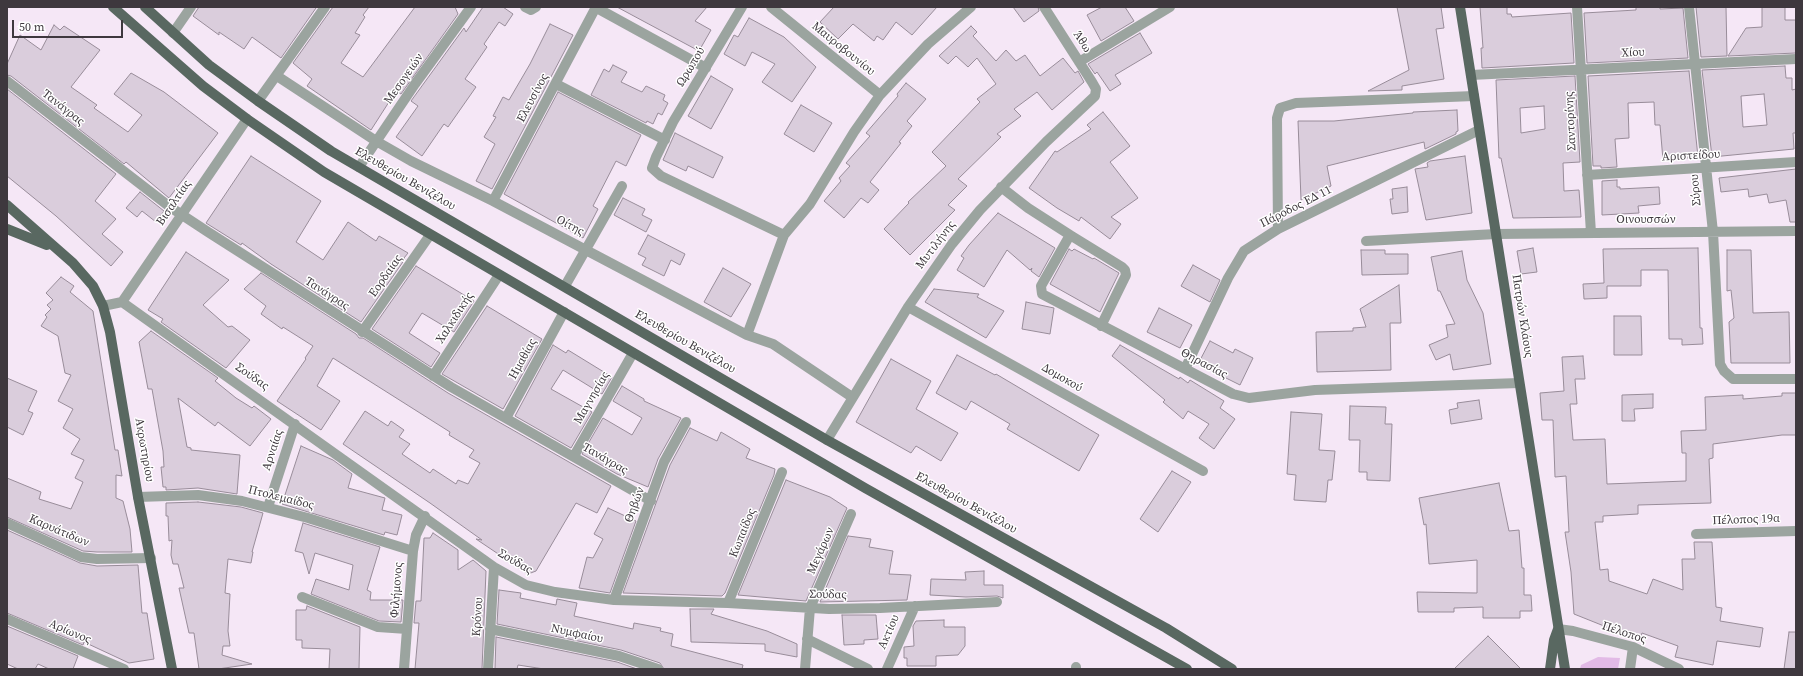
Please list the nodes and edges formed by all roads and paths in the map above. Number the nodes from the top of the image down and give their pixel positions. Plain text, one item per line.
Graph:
1 (113, 7) edge
2 (145, 7) edge
3 (191, 7) edge
4 (325, 7) edge
5 (471, 7) edge
6 (596, 7) edge
7 (742, 7) edge
8 (771, 7) edge
9 (971, 7) edge
10 (1044, 7) edge
11 (1170, 7) edge
12 (1460, 7) edge
13 (1577, 7) edge
14 (1689, 7) edge
15 (173, 33) junction
16 (1796, 59) edge
17 (1080, 62) junction
18 (1694, 63) junction
19 (706, 68) junction
20 (1581, 69) junction
21 (1471, 75) junction
22 (277, 76) junction
23 (7, 81) edge
24 (556, 84) junction
25 (1096, 92) joint
26 (880, 95) junction
27 (1474, 96) junction
28 (258, 102) junction
29 (247, 119) junction
30 (1480, 130) junction
31 (664, 140) junction
32 (376, 141) junction
33 (1796, 162) edge
34 (359, 167) junction
35 (1707, 168) junction
36 (1587, 175) junction
37 (622, 186) dead end
38 (1001, 187) junction
39 (493, 201) junction
40 (7, 204) edge
41 (182, 215) junction
42 (7, 229) edge
43 (1278, 229) junction
44 (1796, 231) edge
45 (1713, 232) junction
46 (1591, 233) junction
47 (1496, 234) junction
48 (430, 235) junction
49 (784, 235) junction
50 (1070, 235) junction
51 (1366, 241) dead end
52 (586, 250) junction
53 (60, 251) junction
54 (499, 275) junction
55 (564, 286) junction
56 (122, 302) junction
57 (103, 306) junction
58 (908, 307) junction
59 (564, 312) junction
60 (1101, 326) junction
61 (362, 332) junction
62 (747, 335) junction
63 (633, 353) junction
64 (1186, 369) junction
65 (433, 376) junction
66 (1796, 379) edge
67 (1519, 383) junction
68 (852, 397) junction
69 (506, 418) junction
70 (686, 422) dead end
71 (295, 424) junction
72 (827, 440) junction
73 (574, 456) junction
74 (1203, 471) dead end
75 (782, 472) dead end
76 (138, 497) junction
77 (651, 501) junction
78 (268, 507) junction
79 (851, 514) dead end
80 (425, 516) junction
81 (7, 522) edge
82 (1796, 531) edge
83 (1696, 534) dead end
84 (413, 551) junction
85 (150, 558) junction
86 (494, 567) junction
87 (302, 597) dead end
88 (614, 600) junction
89 (996, 602) dead end
90 (728, 603) junction
91 (915, 606) junction
92 (810, 608) junction
93 (7, 619) edge
94 (407, 629) junction
95 (490, 629) junction
96 (1558, 629) junction
97 (807, 639) junction
98 (1633, 647) junction
99 (124, 669) edge
100 (172, 669) edge
101 (404, 669) edge
102 (488, 669) edge
103 (658, 669) edge
104 (805, 669) edge
105 (868, 669) edge
106 (887, 669) edge
107 (1188, 669) edge
108 (1232, 669) edge
109 (1550, 669) edge
110 (1565, 669) edge
111 (1630, 669) edge
112 (1679, 669) edge

1 - 29 main road
2 - 15 main road, Ελευθερίου Βενιζέλου
3 - 15 street
4 - 22 street
5 - 32 street, Μεσογειών
6 - 19 street
6 - 24 street, Ελευσίνος
7 - 19 street, Ωρωπού
8 - 26 street, Μαυροβουνίου
9 - 26 street
10 - 17 street, Άθω
11 - 17 street
12 - 21 main road, Πατρών Κλάους
13 - 20 street, Σαντορίνης
14 - 18 street, Σύρου
15 - 28 main road, Ελευθερίου Βενιζέλου
16 - 18 street, Χίου
17 - 25 street, Άθω
18 - 20 street, Χίου
18 - 35 street, Σύρου
19 - 31 street, Ωρωπού
20 - 21 street, Χίου
20 - 36 street, Σαντορίνης
21 - 27 main road, Πατρών Κλάους
22 - 28 street
22 - 32 street, Οίτης
23 - 41 street, Τανάγρας
24 - 31 street
24 - 39 street, Ελευσίνος
25 - 38 street, Μυτιλήνης
26 - 49 street
27 - 30 main road, Πατρών Κλάους
27 - 43 street
28 - 34 main road, Ελευθερίου Βενιζέλου
29 - 41 street, Βισαλτίας
29 - 48 main road
30 - 43 street, Πάροδος ΕΔ 11
30 - 47 main road, Πατρών Κλάους
31 - 49 street, Ωρωπού
32 - 34 street, Μεσογειών
32 - 39 street, Οίτης
33 - 35 street, Αριστείδου
34 - 55 main road, Ελευθερίου Βενιζέλου
35 - 36 street, Αριστείδου
35 - 45 street, Σύρου
36 - 46 street, Σαντορίνης
37 - 52 street
38 - 50 street
38 - 58 street, Μυτιλήνης
39 - 52 street, Οίτης
40 - 53 main road, Ακρωτηρίου
41 - 56 street, Βισαλτίας
41 - 61 street, Τανάγρας
42 - 53 main road
43 - 64 street, Πάροδος ΕΔ 11
44 - 45 street, Οινουσσών
45 - 46 street, Οινουσσών
45 - 66 street, Σύρου
46 - 47 street, Οινουσσών
47 - 51 street, Οινουσσών
47 - 67 main road, Πατρών Κλάους
48 - 54 main road
48 - 61 street, Εορδαίας
49 - 62 street
50 - 60 street
50 - 60 street, Θηρασίας
52 - 55 street
52 - 62 street, Οίτης
53 - 57 main road, Ακρωτηρίου
54 - 59 main road
54 - 65 street, Χαλκιδικής
55 - 72 main road, Ελευθερίου Βενιζέλου
56 - 57 street
56 - 71 street, Σούδας
57 - 76 main road, Ακρωτηρίου
58 - 68 street, Μυτιλήνης
58 - 74 street, Δομοκού
59 - 63 main road
59 - 69 street, Ημαθίας
60 - 64 street, Θηρασίας
61 - 65 street, Τανάγρας
62 - 68 street, Οίτης
63 - 73 street, Μαγνησίας
63 - 107 main road
64 - 67 street, Θηρασίας
65 - 69 street, Τανάγρας
67 - 96 main road, Πατρών Κλάους
68 - 72 street, Μυτιλήνης
69 - 73 street, Τανάγρας
70 - 77 street, Θηβών
71 - 78 street, Αρναίας
71 - 80 street, Σούδας
72 - 108 main road, Ελευθερίου Βενιζέλου
73 - 77 street, Τανάγρας
75 - 90 street, Κωπαίδος
76 - 78 street, Πτολεμαίδος
76 - 85 main road, Ακρωτηρίου
77 - 88 street, Θηβών
78 - 84 street, Πτολεμαίδος
79 - 92 street, Μεγάρων
80 - 84 street, Φιλήμονος
80 - 86 street, Σούδας
81 - 85 street, Καρυάτιδων
82 - 83 street, Πέλοπος 19α
84 - 94 street, Φιλήμονος
85 - 100 main road, Ακρωτηρίου
86 - 88 street, Σούδας
86 - 95 street, Κρόνου
87 - 94 street
88 - 90 street, Σούδας
89 - 91 street, Σούδας
90 - 92 street, Σούδας
91 - 92 street, Σούδας
91 - 106 street, Ακτίου
92 - 97 street, Μεγάρων
93 - 99 street, Αρίωνος
94 - 101 street, Φιλήμονος
95 - 102 street, Κρόνου
95 - 103 street, Νυμφαίου
96 - 98 street, Πέλοπος
96 - 109 main road, Πατρών Κλάους
96 - 110 main road, Πατρών Κλάους
97 - 104 street, Μεγάρων
97 - 105 street
98 - 111 street
98 - 112 street, Πέλοπος

